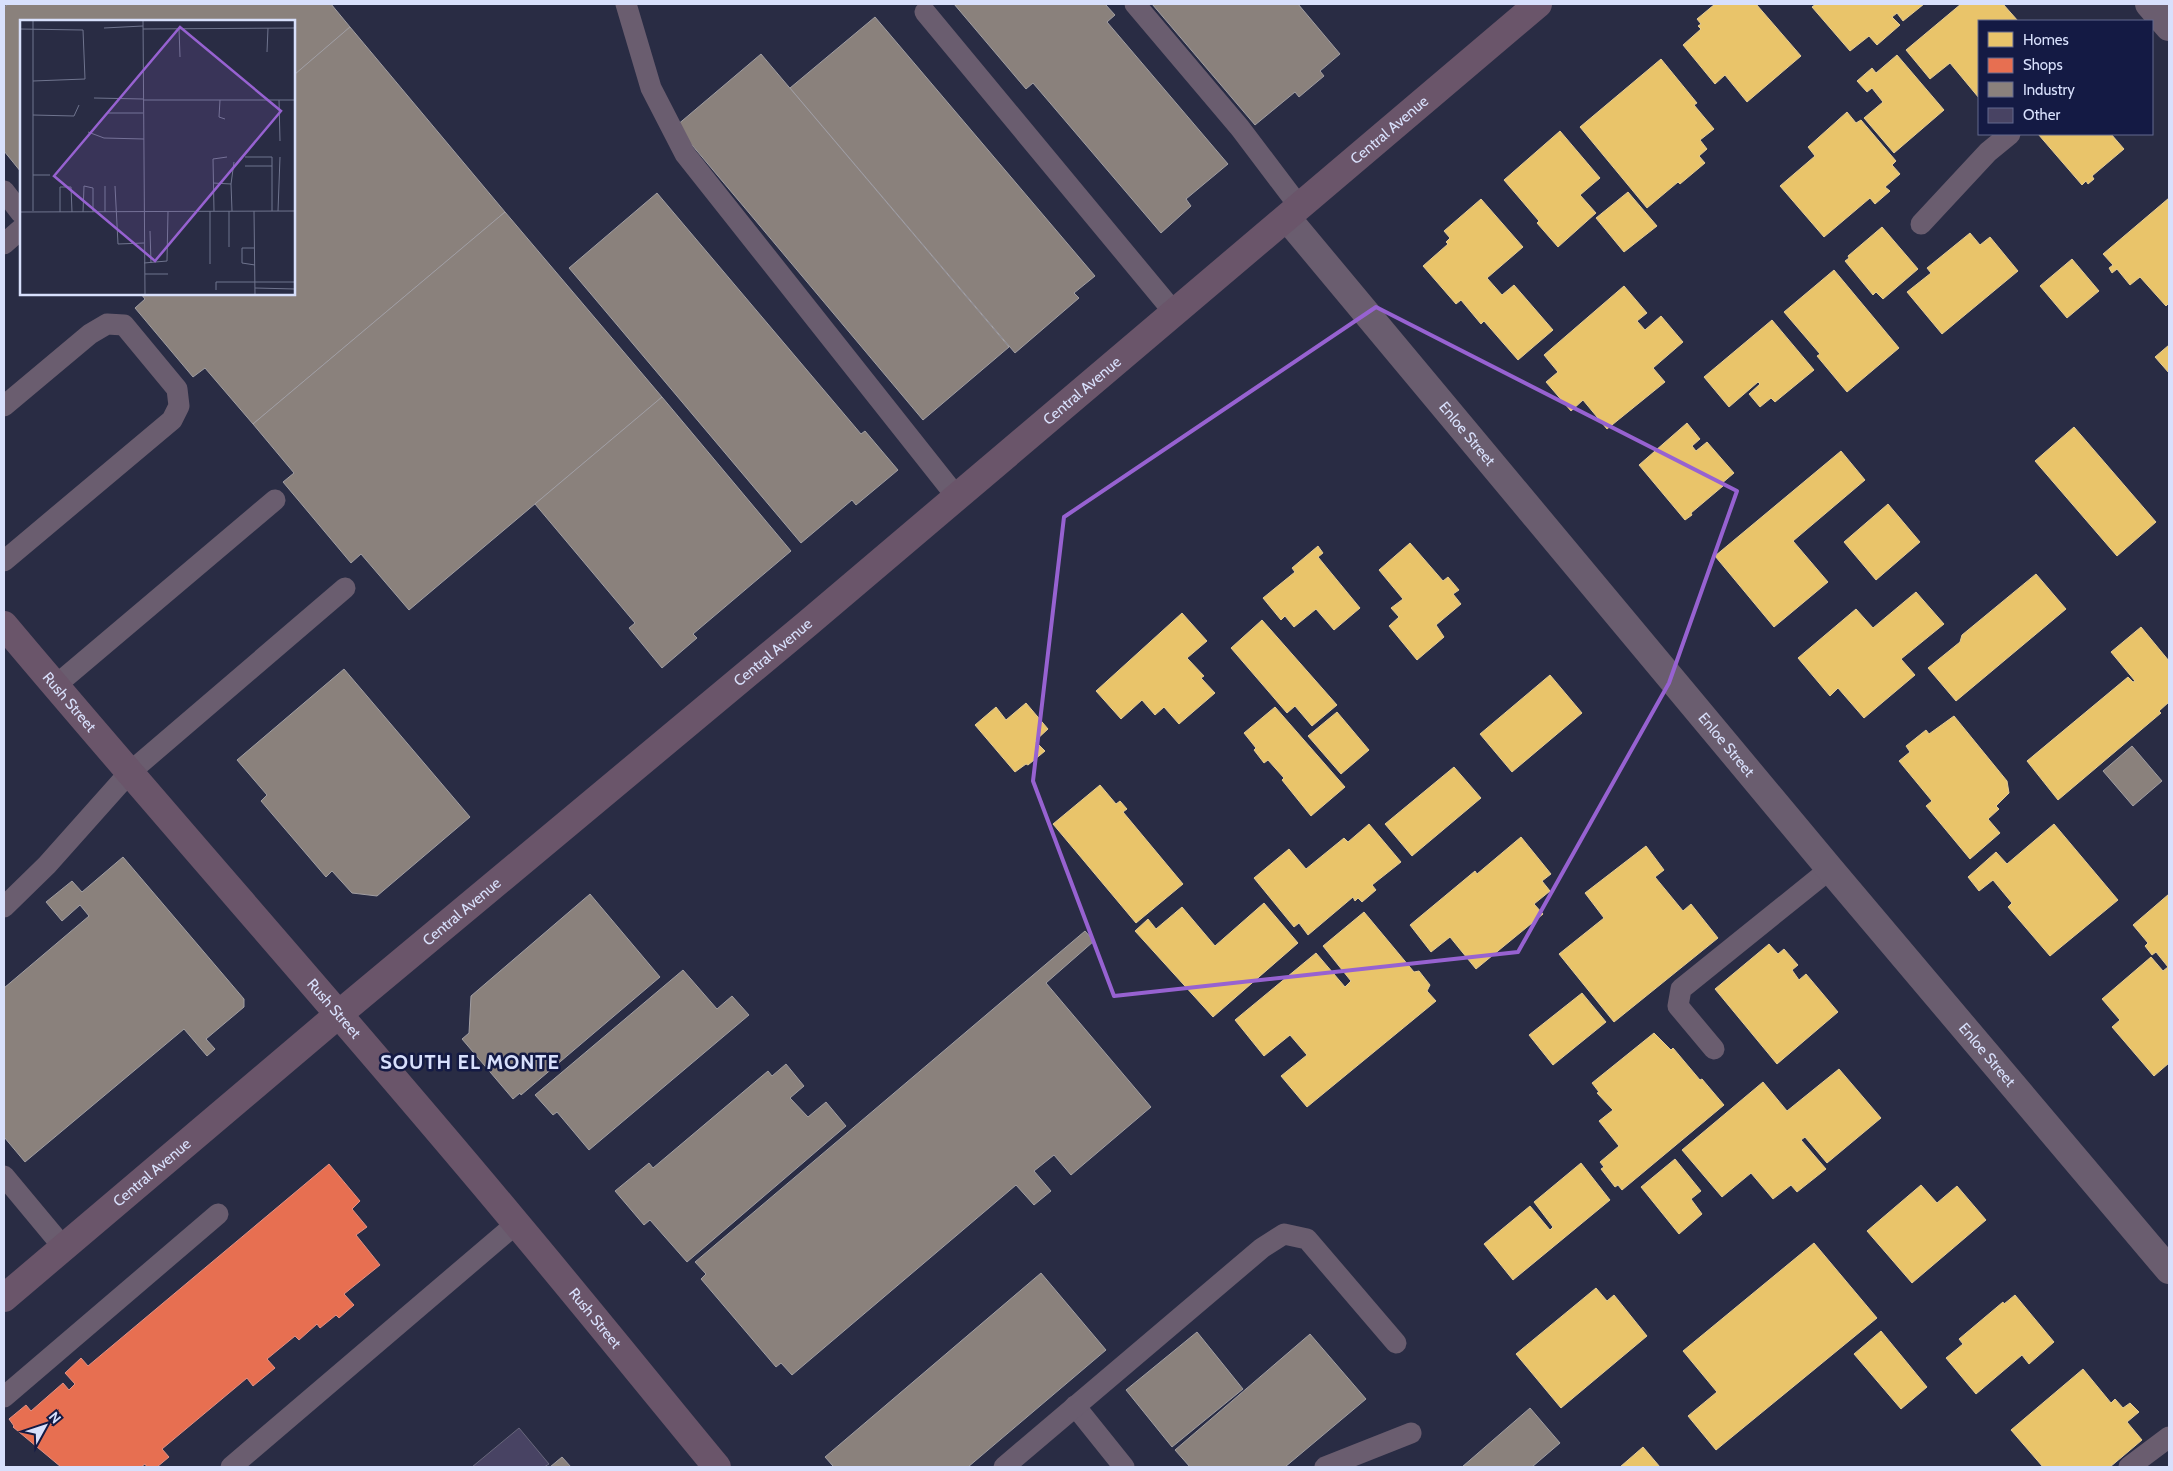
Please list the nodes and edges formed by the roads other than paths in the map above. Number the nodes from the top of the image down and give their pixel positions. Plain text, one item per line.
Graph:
1 (626, 4) edge
2 (1135, 4) edge
3 (1538, 4) edge
4 (925, 12) dead end
5 (2009, 135) edge
6 (4, 191) edge
7 (20, 211) edge
8 (1293, 212) junction
9 (1921, 224) dead end
10 (20, 230) edge
11 (4, 244) edge
12 (1173, 311) junction
13 (4, 406) edge
14 (956, 496) junction
15 (275, 500) dead end
16 (4, 561) edge
17 (345, 588) dead end
18 (4, 625) edge
19 (55, 686) junction
20 (128, 773) junction
21 (1830, 869) junction
22 (4, 907) edge
23 (338, 1014) junction
24 (1714, 1050) dead end
25 (4, 1176) edge
26 (218, 1214) dead end
27 (517, 1223) junction
28 (64, 1248) junction
29 (2169, 1270) edge
30 (4, 1298) edge
31 (1396, 1343) dead end
32 (4, 1397) edge
33 (1075, 1406) junction
34 (1411, 1433) dead end
35 (2169, 1437) edge
36 (231, 1467) edge
37 (717, 1467) edge
38 (1004, 1467) edge
39 (1124, 1467) edge
40 (1325, 1467) edge
41 (2129, 1467) edge

1 - 14 lane
2 - 8 lane
3 - 8 street, Central Avenue
4 - 12 lane
5 - 9 lane
6 - 7 lane
8 - 12 street, Central Avenue
8 - 21 street, Enloe Street
10 - 11 lane
12 - 14 street, Central Avenue
13 - 16 lane
14 - 23 street, Central Avenue
15 - 19 lane
17 - 20 lane
18 - 19 street, Rush Street
19 - 20 street, Rush Street
20 - 22 lane
20 - 23 street, Rush Street
21 - 24 lane
21 - 29 street, Enloe Street
23 - 27 street, Rush Street
23 - 28 street, Central Avenue
25 - 28 lane
26 - 32 lane
27 - 36 lane
27 - 37 street, Rush Street
28 - 30 street, Central Avenue
31 - 33 lane
33 - 38 lane
33 - 39 lane
34 - 40 lane
35 - 41 lane

